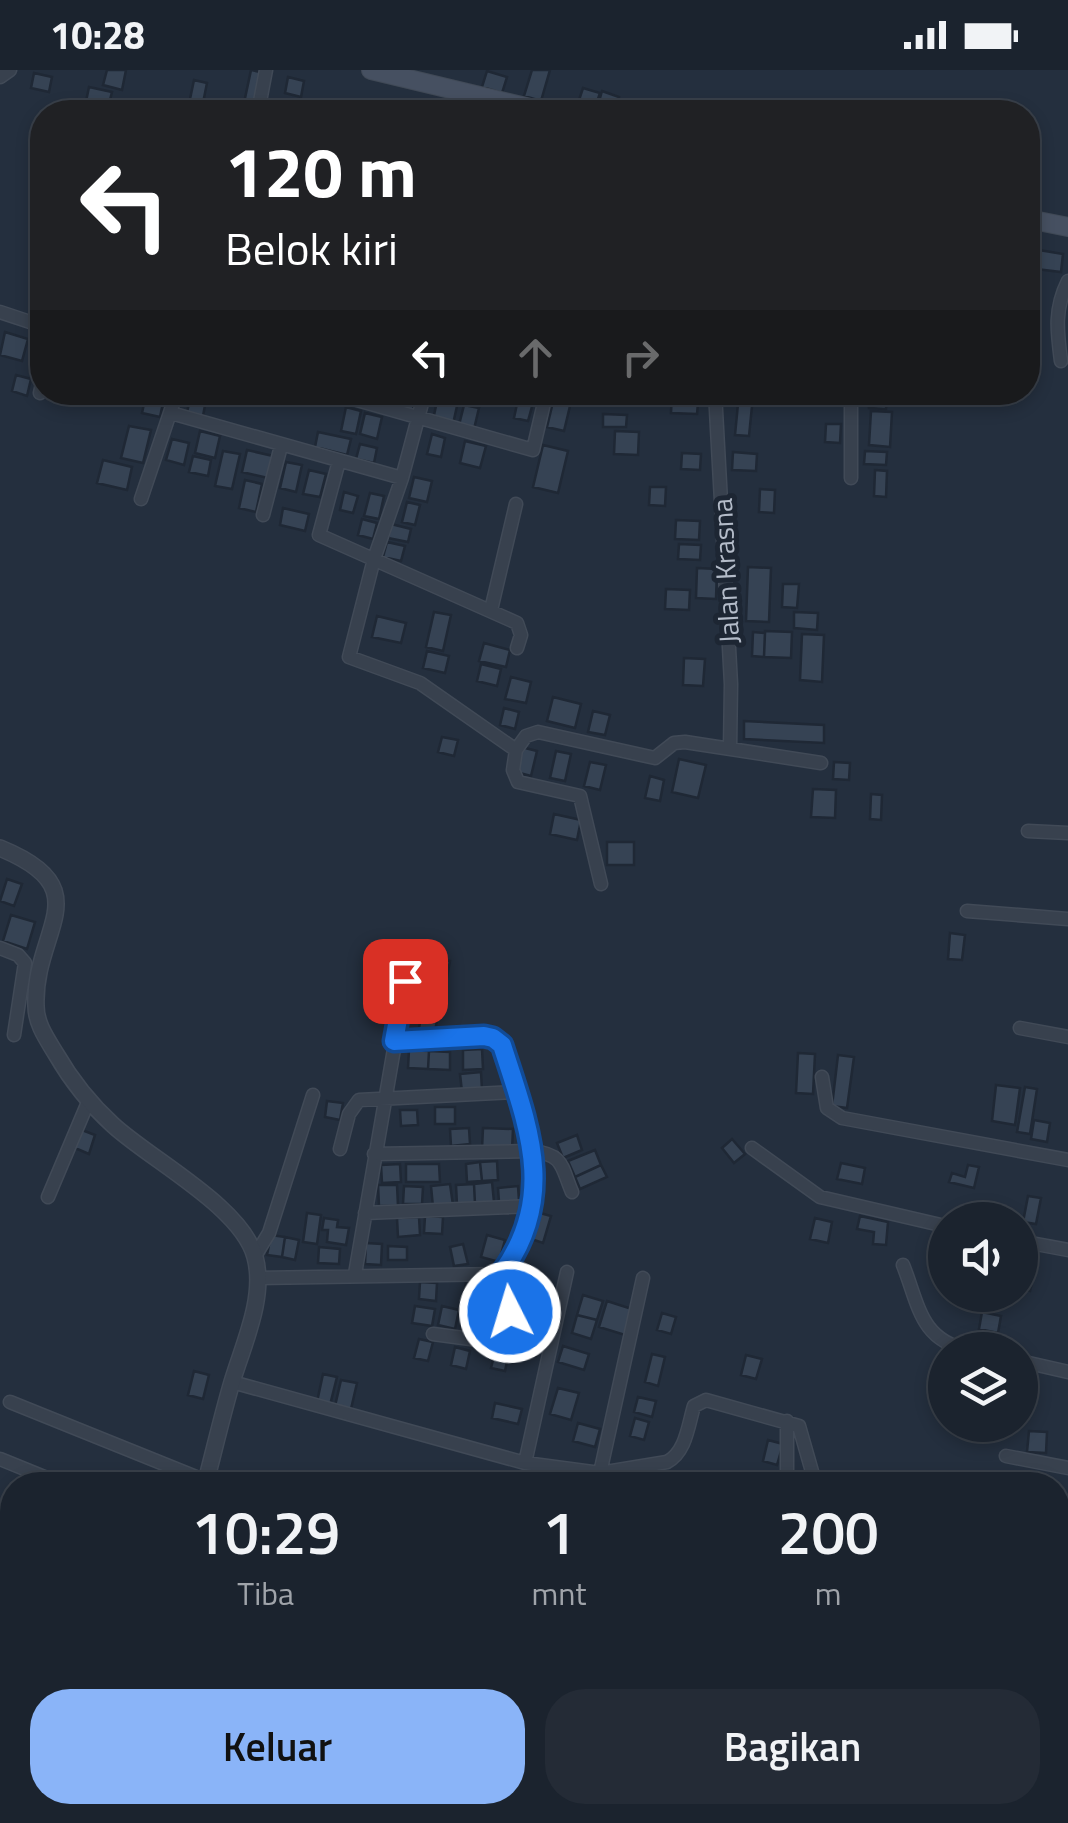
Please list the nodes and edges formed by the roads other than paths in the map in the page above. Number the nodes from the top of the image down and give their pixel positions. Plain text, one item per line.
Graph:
1 (10, 70) edge
2 (266, 70) edge
3 (371, 70) edge
4 (0, 76) edge
5 (459, 92) junction
6 (260, 100) edge
7 (457, 100) edge
8 (494, 100) edge
9 (1040, 221) edge
10 (1068, 227) edge
11 (1068, 281) edge
12 (0, 312) edge
13 (30, 322) edge
14 (1061, 360) dead end
15 (174, 405) edge
16 (373, 405) edge
17 (421, 405) edge
18 (544, 405) edge
19 (716, 405) edge
20 (850, 405) edge
21 (171, 413) junction
22 (418, 418) junction
23 (281, 446) junction
24 (339, 462) junction
25 (402, 478) junction
26 (851, 478) dead end
27 (142, 499) dead end
28 (516, 504) dead end
29 (263, 515) dead end
30 (374, 559) junction
31 (491, 610) junction
32 (516, 648) dead end
33 (730, 748) junction
34 (516, 750) junction
35 (821, 763) dead end
36 (1028, 831) dead end
37 (1068, 833) edge
38 (0, 848) edge
39 (600, 884) dead end
40 (967, 911) dead end
41 (1068, 919) edge
42 (0, 948) edge
43 (411, 951) dead end
44 (1020, 1028) dead end
45 (14, 1035) dead end
46 (1068, 1036) edge
47 (394, 1041) junction
48 (822, 1077) dead end
49 (517, 1092) junction
50 (314, 1095) dead end
51 (384, 1097) junction
52 (89, 1100) junction
53 (752, 1148) dead end
54 (340, 1149) dead end
55 (534, 1151) junction
56 (374, 1154) junction
57 (1068, 1160) edge
58 (572, 1192) dead end
59 (48, 1197) dead end
60 (533, 1206) junction
61 (365, 1214) junction
62 (928, 1222) edge
63 (1038, 1244) edge
64 (1068, 1250) edge
65 (255, 1256) junction
66 (903, 1265) dead end
67 (568, 1272) dead end
68 (355, 1274) junction
69 (501, 1274) junction
70 (258, 1278) junction
71 (643, 1278) dead end
72 (932, 1332) edge
73 (433, 1334) dead end
74 (1038, 1365) edge
75 (1068, 1372) edge
76 (232, 1382) junction
77 (10, 1402) dead end
78 (787, 1421) junction
79 (1006, 1456) dead end
80 (0, 1458) edge
81 (525, 1463) junction
82 (1068, 1468) edge
83 (33, 1472) edge
84 (179, 1472) edge
85 (208, 1472) edge
86 (592, 1472) edge
87 (600, 1472) edge
88 (606, 1472) edge
89 (788, 1472) edge
90 (812, 1472) edge

1 - 4 street
2 - 6 street
3 - 5 main road
5 - 7 street
5 - 8 main road
9 - 10 main road
11 - 14 street
12 - 13 street
15 - 21 street
16 - 22 street
17 - 22 street
18 - 22 street
19 - 33 street, Jalan Krasna
20 - 26 street
21 - 23 street
21 - 27 street
22 - 25 street
23 - 24 street
23 - 29 street
24 - 25 street
24 - 30 street
25 - 30 street
28 - 31 street
30 - 31 street
30 - 34 street
31 - 32 street
33 - 34 street
33 - 35 street
34 - 39 street
36 - 37 street
38 - 52 street
40 - 41 street
42 - 45 street
43 - 47 street
44 - 46 street
47 - 49 street
47 - 51 street
48 - 57 street
49 - 51 street
49 - 55 street
50 - 65 street
51 - 54 street
51 - 56 street
52 - 59 street
52 - 65 street
53 - 62 street
55 - 56 street
55 - 58 street
55 - 60 street
56 - 61 street
60 - 61 street
60 - 69 street
61 - 68 street
63 - 64 street
65 - 70 street
66 - 72 street
67 - 81 street
68 - 69 street
68 - 70 street
69 - 73 street
70 - 76 street
71 - 87 street
74 - 75 street
76 - 81 street
76 - 85 street
77 - 84 street
78 - 88 street
78 - 89 street
78 - 90 street
79 - 82 street
80 - 83 street
81 - 86 street

